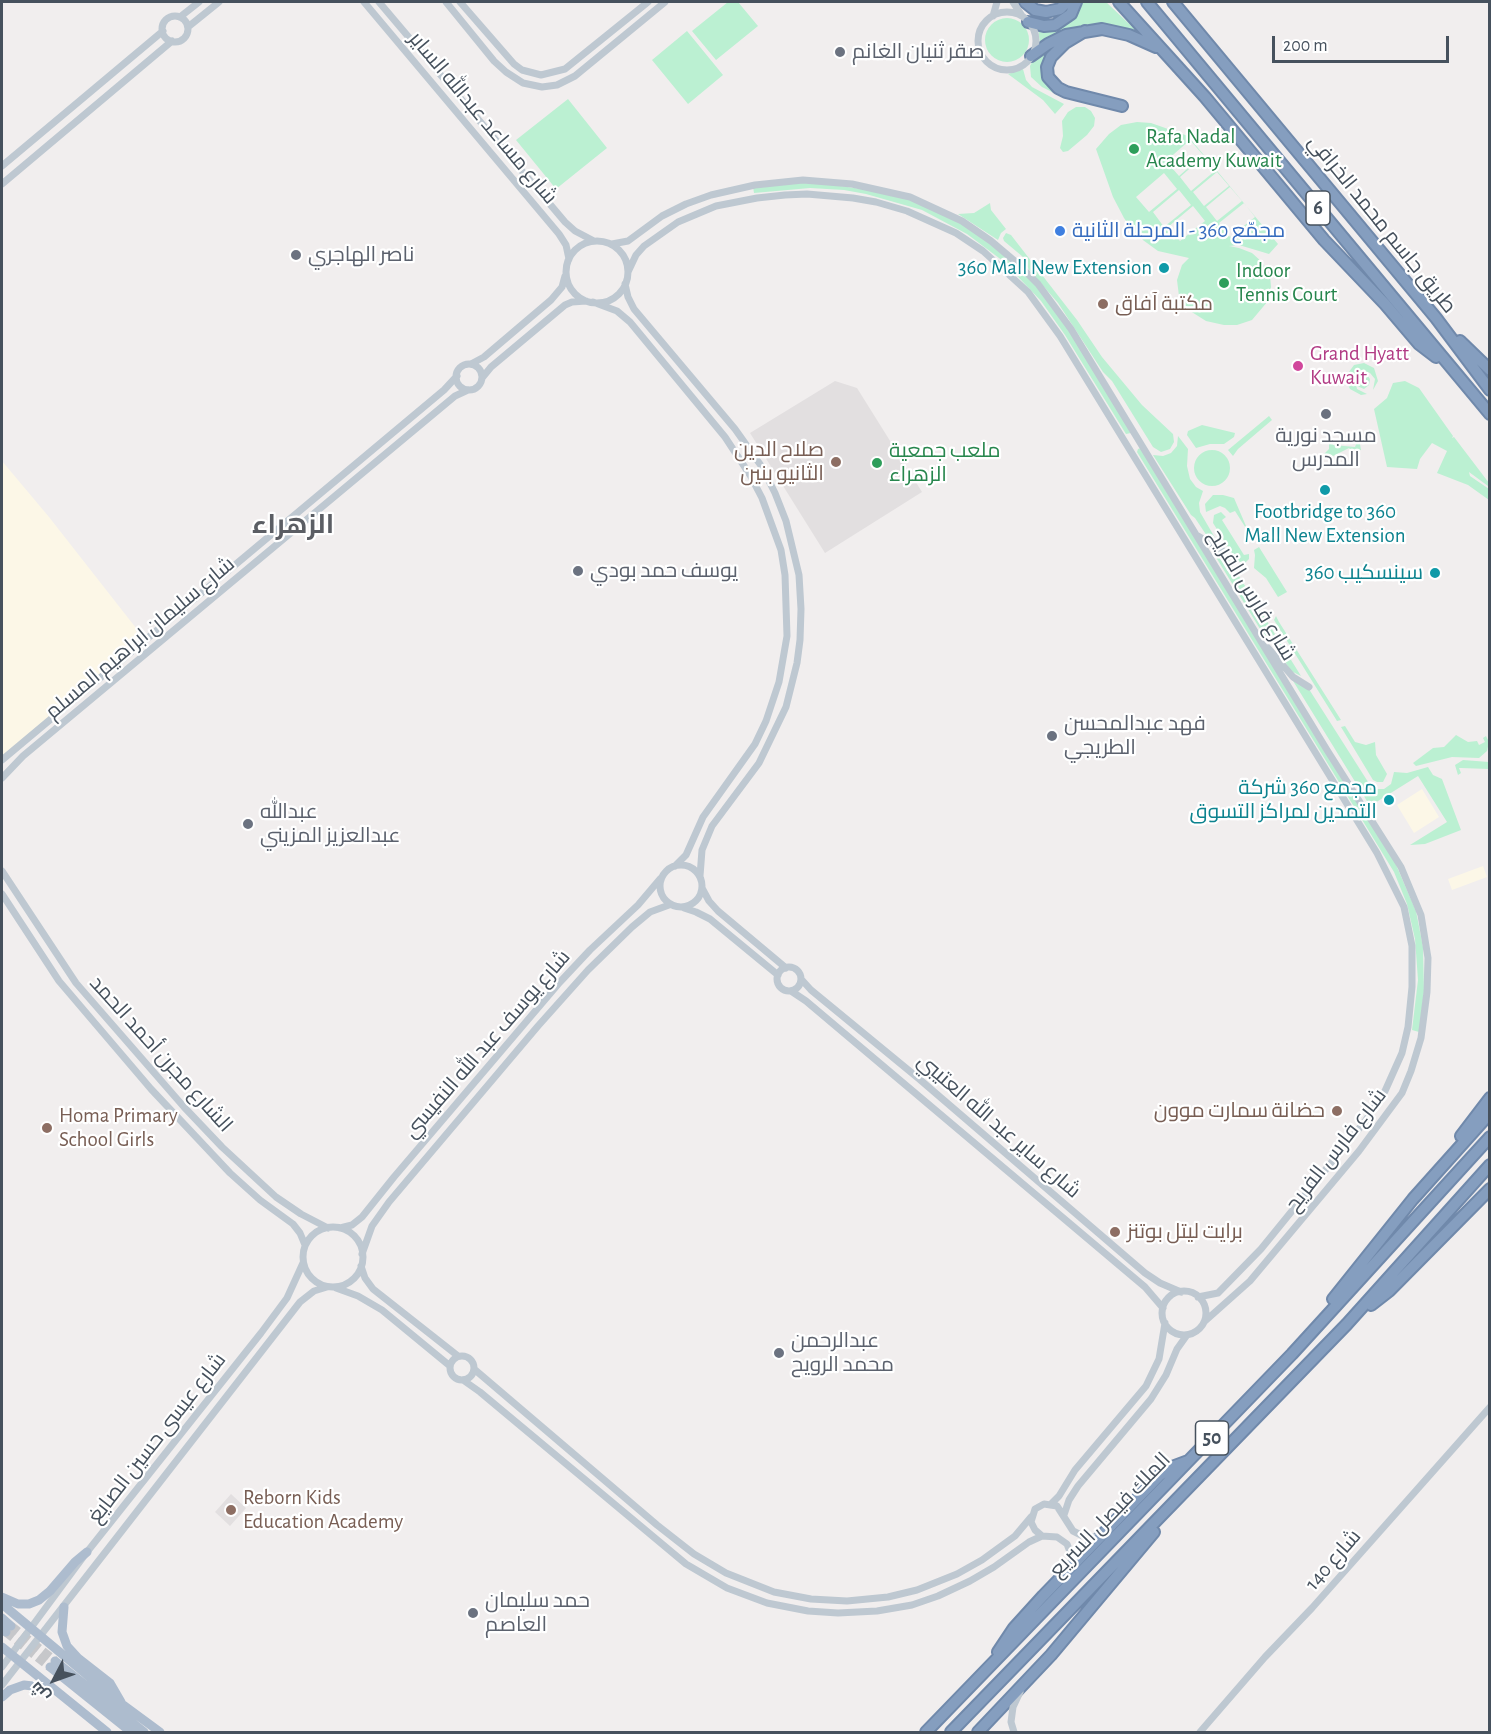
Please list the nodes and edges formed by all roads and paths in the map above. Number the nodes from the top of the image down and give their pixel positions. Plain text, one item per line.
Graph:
1 (199, 2) edge
2 (219, 2) edge
3 (364, 2) edge
4 (379, 2) edge
5 (446, 2) edge
6 (460, 2) edge
7 (648, 2) edge
8 (665, 2) edge
9 (997, 2) edge
10 (1013, 2) edge
11 (1025, 2) edge
12 (1067, 2) edge
13 (1076, 2) edge
14 (1119, 2) edge
15 (1147, 2) edge
16 (1173, 2) edge
17 (993, 16) junction
18 (180, 17) junction
19 (628, 17) junction
20 (1025, 19) junction
21 (188, 27) junction
22 (635, 27) junction
23 (163, 31) junction
24 (1085, 31) junction
25 (172, 41) junction
26 (1166, 54) junction
27 (1031, 56) junction
28 (124, 64) junction
29 (569, 66) junction
30 (132, 75) junction
31 (575, 76) junction
32 (1122, 106) dead end
33 (14, 156) junction
34 (23, 165) junction
35 (2, 166) edge
36 (2, 184) edge
37 (594, 241) junction
38 (612, 244) junction
39 (569, 259) junction
40 (566, 270) junction
41 (628, 272) junction
42 (625, 284) junction
43 (591, 302) junction
44 (1436, 318) junction
45 (528, 321) junction
46 (536, 330) junction
47 (1446, 362) junction
48 (471, 364) junction
49 (1490, 370) edge
50 (457, 376) junction
51 (482, 378) junction
52 (468, 390) junction
53 (1490, 390) edge
54 (1476, 398) junction
55 (1490, 414) edge
56 (1490, 422) edge
57 (1134, 434) junction
58 (1125, 441) junction
59 (1142, 447) junction
60 (1133, 453) junction
61 (362, 458) junction
62 (354, 465) junction
63 (370, 468) junction
64 (363, 475) junction
65 (1197, 536) junction
66 (1225, 552) dead end
67 (1263, 646) junction
68 (1309, 687) dead end
69 (1316, 731) junction
70 (1304, 736) junction
71 (1327, 750) junction
72 (1316, 755) junction
73 (2, 760) edge
74 (2, 778) edge
75 (675, 866) junction
76 (2, 871) edge
77 (700, 876) junction
78 (660, 879) junction
79 (702, 888) junction
80 (2, 894) edge
81 (669, 904) junction
82 (681, 908) junction
83 (786, 968) junction
84 (70, 974) junction
85 (778, 975) junction
86 (801, 979) junction
87 (59, 981) junction
88 (791, 991) junction
89 (122, 1036) junction
90 (113, 1045) junction
91 (1490, 1098) edge
92 (932, 1108) junction
93 (1490, 1113) edge
94 (973, 1125) junction
95 (1490, 1137) edge
96 (1490, 1165) edge
97 (1490, 1189) edge
98 (1413, 1199) junction
99 (328, 1228) junction
100 (340, 1228) junction
101 (305, 1245) junction
102 (362, 1254) junction
103 (303, 1263) junction
104 (361, 1266) junction
105 (330, 1287) junction
106 (1181, 1292) junction
107 (1198, 1297) junction
108 (1163, 1308) junction
109 (1204, 1322) junction
110 (1165, 1323) junction
111 (1347, 1324) junction
112 (1187, 1335) junction
113 (1292, 1354) junction
114 (458, 1356) junction
115 (450, 1366) junction
116 (474, 1369) junction
117 (463, 1380) junction
118 (1490, 1407) edge
119 (1191, 1460) junction
120 (148, 1475) junction
121 (159, 1484) junction
122 (1175, 1502) junction
123 (1051, 1504) junction
124 (1031, 1517) junction
125 (1064, 1518) junction
126 (1046, 1536) junction
127 (1099, 1537) junction
128 (87, 1552) junction
129 (694, 1554) junction
130 (686, 1564) junction
131 (1071, 1566) junction
132 (2, 1597) edge
133 (2, 1604) edge
134 (64, 1607) junction
135 (2, 1618) edge
136 (6, 1629) tunnel mouth
137 (31, 1629) junction
138 (40, 1637) junction
139 (2, 1647) edge
140 (11, 1655) junction
141 (20, 1663) junction
142 (2, 1667) edge
143 (990, 1667) junction
144 (2, 1685) edge
145 (1022, 1687) junction
146 (51, 1688) junction
147 (2, 1696) edge
148 (122, 1704) junction
149 (107, 1732) edge
150 (131, 1732) edge
151 (144, 1732) edge
152 (160, 1732) edge
153 (926, 1732) edge
154 (951, 1732) edge
155 (978, 1732) edge
156 (1014, 1732) edge
157 (1200, 1732) edge

1 - 18 street
2 - 21 street
3 - 39 street, شارع مساعد عبدالله الساير
4 - 37 street, شارع مساعد عبدالله الساير
5 - 31 street
6 - 29 street
7 - 19 street
8 - 22 street
9 - 17 street
10 - 20 street
11 - 12 highway
13 - 20 highway
14 - 26 highway
15 - 47 highway, طريق جاسم محمد الخرافي / 6
16 - 44 highway, طريق جاسم محمد الخرافي / 6
17 - 20 street
17 - 27 street
18 - 21 street
18 - 23 street
19 - 22 street
19 - 29 street
20 - 27 street
21 - 25 street
22 - 31 street
23 - 25 street
23 - 28 street
24 - 26 highway
24 - 27 highway
24 - 32 highway
25 - 30 street
26 - 47 highway
28 - 30 street
28 - 33 street
29 - 31 street
30 - 34 street
33 - 34 street
33 - 35 street
34 - 36 street
37 - 38 street
37 - 39 street
38 - 41 street
38 - 57 street, شارع فارس الفريح
39 - 40 street
40 - 43 street
40 - 45 street
41 - 42 street
41 - 58 street, شارع فارس الفريح
42 - 43 street
42 - 77 street
43 - 46 street
43 - 75 street
44 - 49 highway
44 - 53 highway, طريق جاسم محمد الخرافي / 6
45 - 46 street
45 - 48 street
46 - 51 street
47 - 54 highway, طريق جاسم محمد الخرافي / 6
48 - 50 street
48 - 51 street
50 - 52 street
50 - 61 street, شارع سليمان ابراهيم المسلم
51 - 52 street
52 - 63 street, شارع سليمان ابراهيم المسلم
54 - 55 highway, طريق جاسم محمد الخرافي / 6
54 - 56 highway
57 - 58 street
57 - 59 street, شارع فارس الفريح
58 - 60 street, شارع فارس الفريح
59 - 60 street
59 - 65 street, شارع فارس الفريح
60 - 70 street, شارع فارس الفريح
61 - 62 street, شارع سليمان ابراهيم المسلم
61 - 63 street
62 - 64 street
62 - 73 street, شارع سليمان ابراهيم المسلم
63 - 64 street, شارع سليمان ابراهيم المسلم
64 - 74 street, شارع سليمان ابراهيم المسلم
65 - 66 street
65 - 67 street, شارع فارس الفريح
67 - 68 street
67 - 69 street, شارع فارس الفريح
69 - 70 street
69 - 71 street, شارع فارس الفريح
70 - 72 street, شارع فارس الفريح
71 - 72 street
71 - 109 street, شارع فارس الفريح
72 - 107 street, شارع فارس الفريح
75 - 77 street
75 - 78 street
76 - 84 street, الشارع مجرن أحمد الحمد
77 - 79 street
78 - 81 street
78 - 100 street, شارع يوسف عبد الله النفيسي
79 - 82 street
79 - 83 street
80 - 87 street, الشارع مجرن أحمد الحمد
81 - 82 street
81 - 102 street, شارع يوسف عبد الله النفيسي
82 - 85 street
83 - 85 street
83 - 86 street
84 - 87 street
84 - 89 street, الشارع مجرن أحمد الحمد
85 - 88 street
86 - 88 street
86 - 94 street, شارع ساير عبد الله العتيبي
87 - 90 street, الشارع مجرن أحمد الحمد
88 - 92 street, شارع ساير عبد الله العتيبي
89 - 90 street
89 - 99 street, الشارع مجرن أحمد الحمد
90 - 101 street, الشارع مجرن أحمد الحمد
91 - 98 highway
92 - 94 street
92 - 108 street, شارع ساير عبد الله العتيبي
93 - 98 highway
94 - 106 street, شارع ساير عبد الله العتيبي
95 - 113 highway, الملك فيصل السريع / 50
96 - 111 highway, الملك فيصل السريع / 50
97 - 111 highway
98 - 113 highway
99 - 100 street
99 - 101 street
100 - 102 street
101 - 103 street
102 - 104 street
103 - 105 street
103 - 120 street, شارع عيسى حسين الصايغ
104 - 105 street
104 - 114 street
105 - 115 street
105 - 121 street, شارع عيسى حسين الصايغ
106 - 107 street
106 - 108 street
107 - 109 street
108 - 110 street
109 - 112 street
110 - 112 street
110 - 123 street
111 - 122 highway, الملك فيصل السريع / 50
112 - 125 street
113 - 119 highway, الملك فيصل السريع / 50
114 - 115 street
114 - 116 street
115 - 117 street
116 - 117 street
116 - 129 street
117 - 130 street
118 - 157 street, شارع 140
119 - 127 highway
119 - 143 highway, الملك فيصل السريع / 50
120 - 121 street
120 - 128 street, شارع عيسى حسين الصايغ
121 - 134 street, شارع عيسى حسين الصايغ
122 - 145 highway
122 - 154 highway, الملك فيصل السريع / 50
123 - 124 street
123 - 125 street
124 - 126 street
124 - 129 street
125 - 126 street
125 - 127 street
126 - 130 street
126 - 131 street
127 - 131 highway
128 - 132 main road
128 - 137 street, شارع عيسى حسين الصايغ
129 - 130 street
131 - 143 highway
133 - 137 main road
134 - 138 street, شارع عيسى حسين الصايغ
134 - 148 main road
135 - 136 main road
137 - 138 main road
137 - 140 street, شارع عيسى حسين الصايغ
138 - 141 street, شارع عيسى حسين الصايغ
138 - 148 main road
139 - 140 main road
140 - 141 main road
140 - 142 street, شارع عيسى حسين الصايغ
141 - 144 street, شارع عيسى حسين الصايغ
141 - 146 main road
143 - 153 highway, الملك فيصل السريع / 50
145 - 155 highway
145 - 156 street
146 - 147 main road
146 - 149 main road
148 - 152 main road
150 - 151 main road

